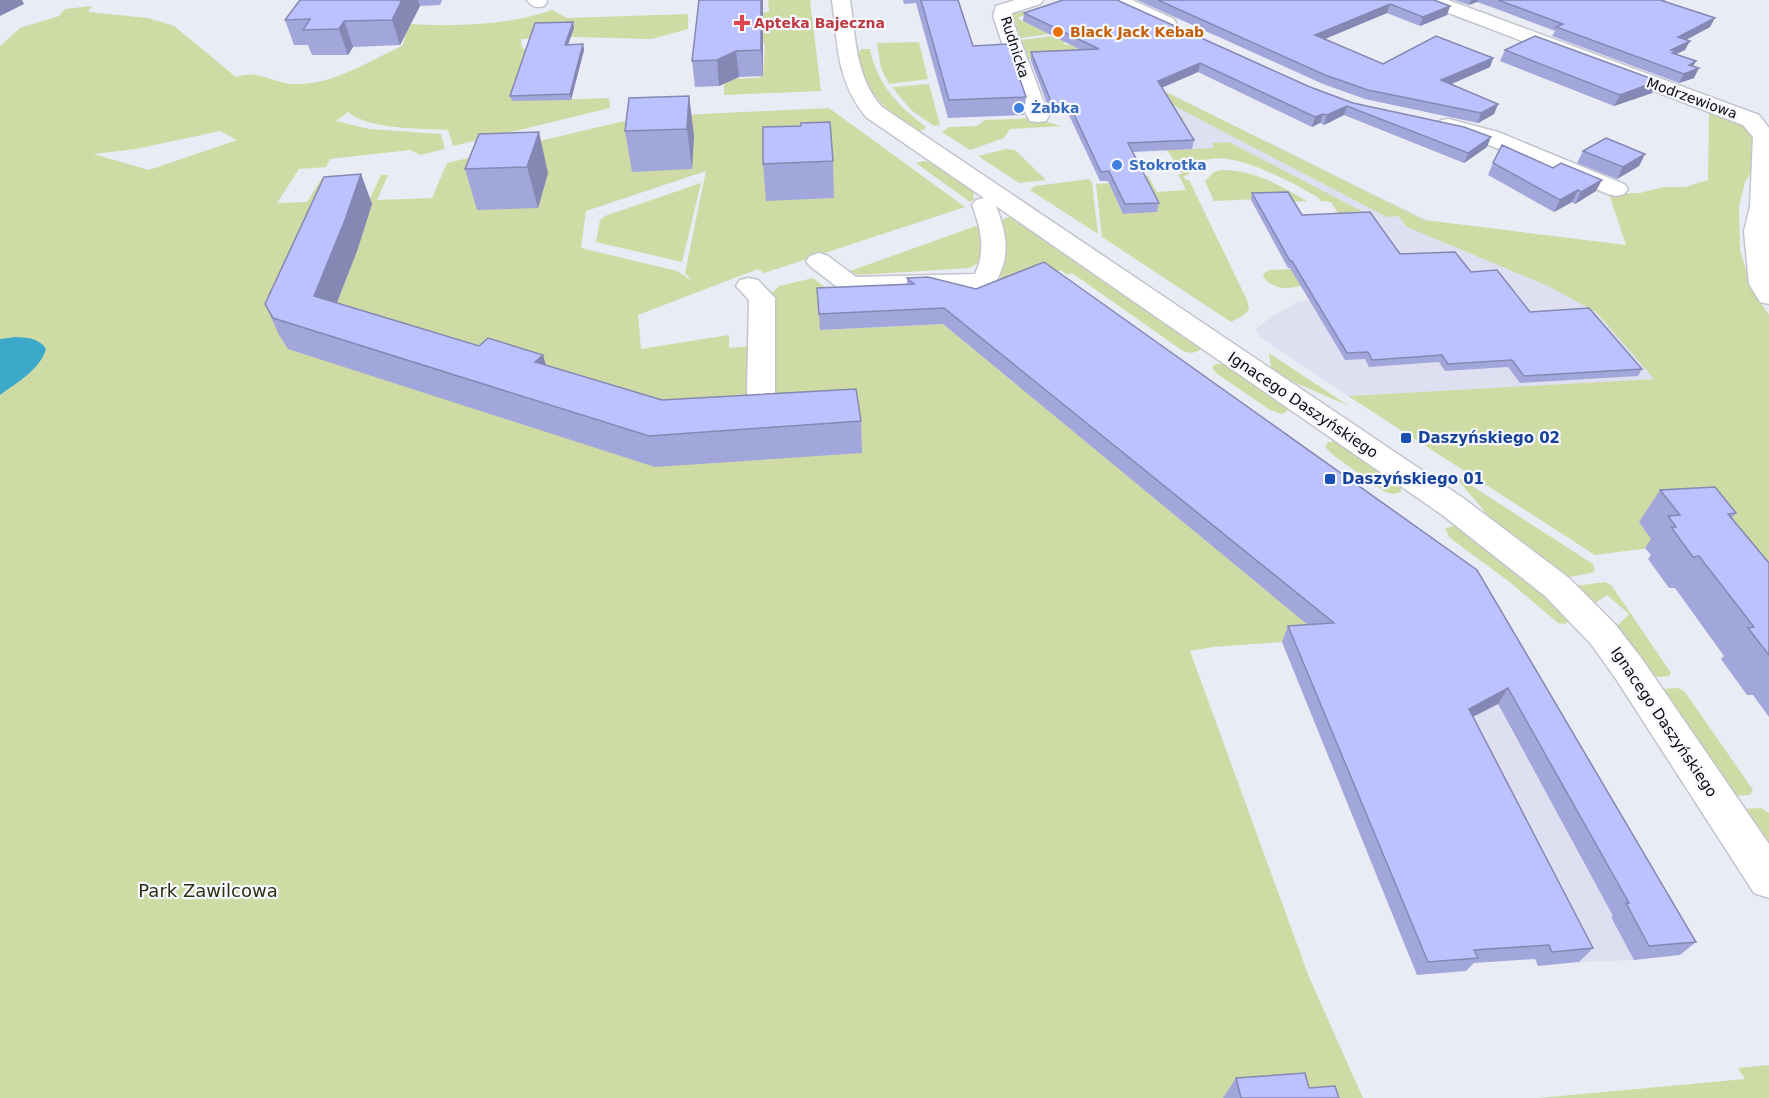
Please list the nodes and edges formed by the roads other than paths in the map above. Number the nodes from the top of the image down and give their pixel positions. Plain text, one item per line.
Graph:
1 (841, 0) edge
2 (1034, 0) edge
3 (1117, 0) edge
4 (1431, 0) edge
5 (1181, 29) edge
6 (1038, 116) dead end
7 (1432, 121) edge
8 (1616, 189) dead end
9 (984, 205) dead end
10 (819, 261) dead end
11 (749, 286) dead end
12 (1769, 296) edge
13 (761, 393) edge
14 (1769, 879) edge

1 - 14 street, Ignacego Daszyńskiego
2 - 6 street, Rudnicka
3 - 5 street
4 - 12 street, Modrzewiowa
7 - 8 street
9 - 10 street
11 - 13 street

